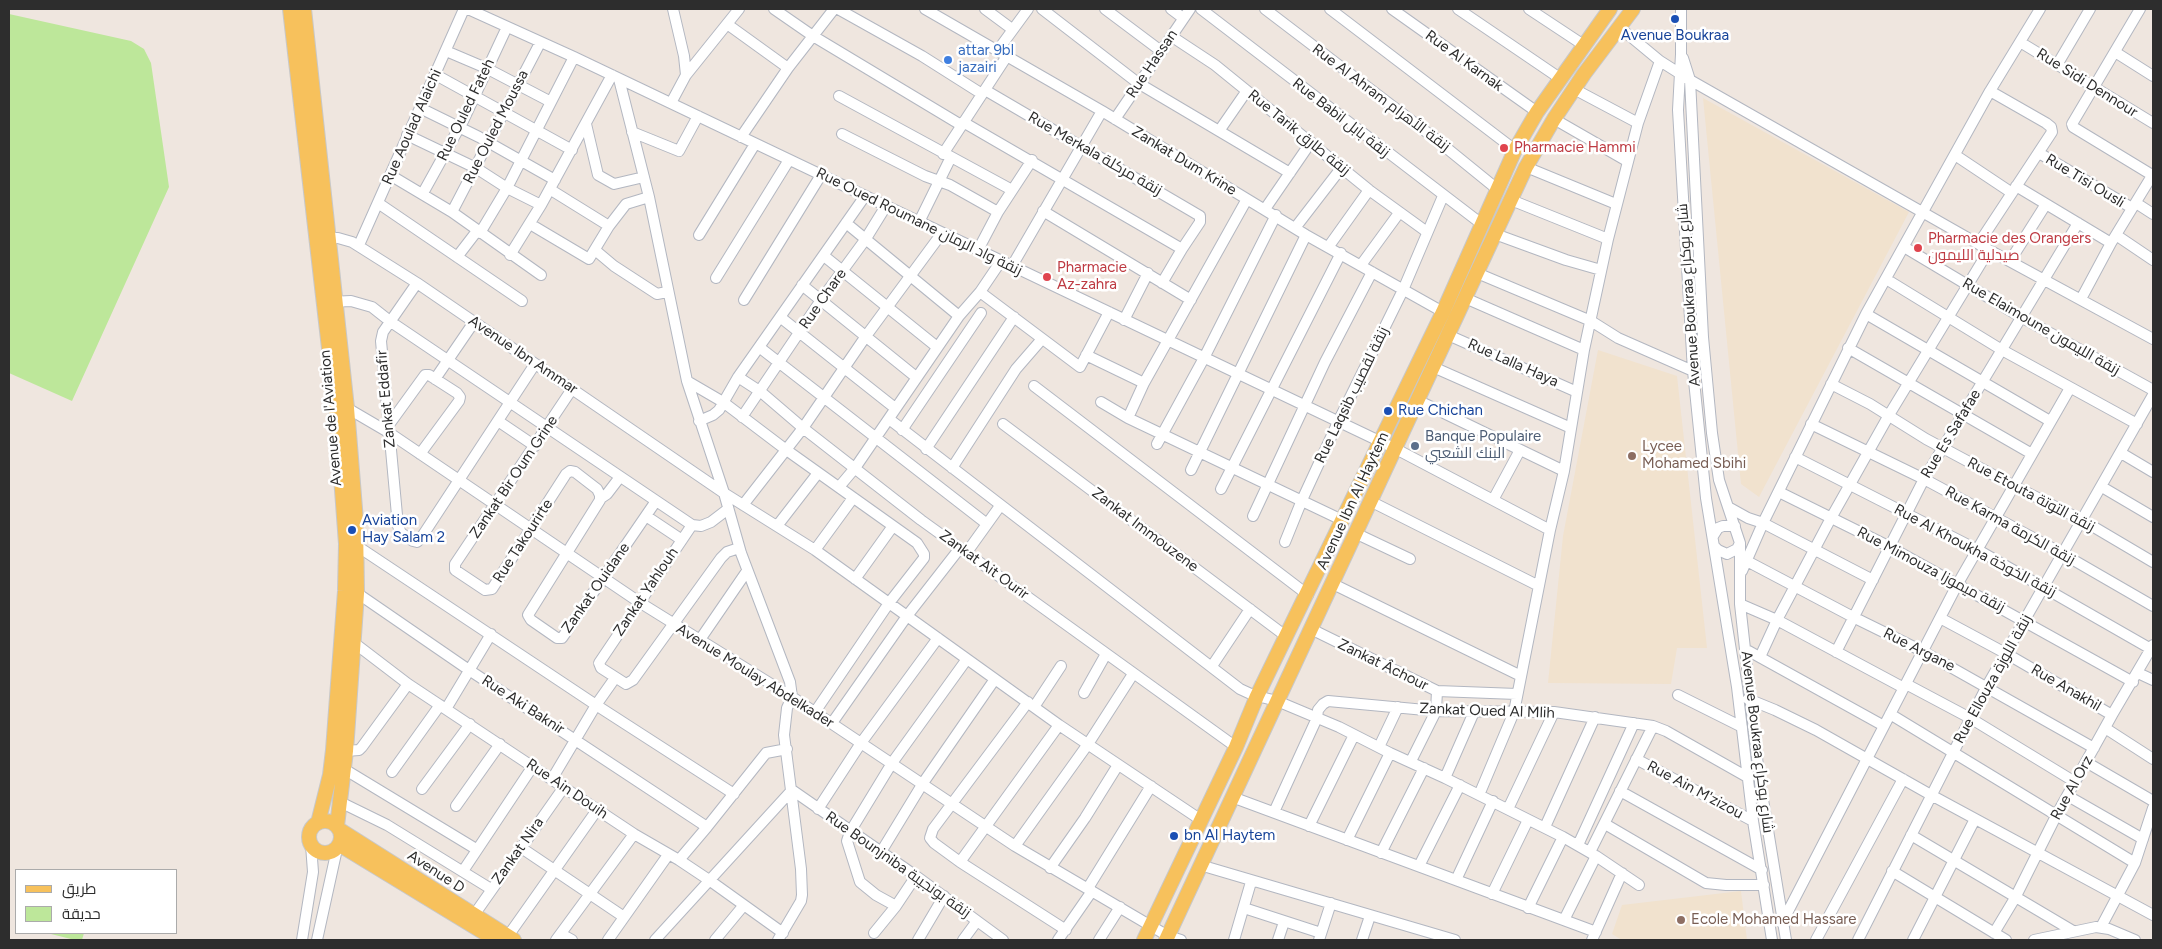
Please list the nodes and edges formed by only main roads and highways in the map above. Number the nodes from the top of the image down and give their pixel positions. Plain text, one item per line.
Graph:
1 (290, 9) edge
2 (304, 9) edge
3 (1633, 9) edge
4 (1604, 11) edge
5 (321, 238) junction
6 (330, 302) junction
7 (318, 823) junction
8 (339, 828) junction
9 (338, 847) junction
10 (506, 939) edge
11 (1172, 939) edge
12 (1144, 940) edge

1 - 5 main road, Avenue de l'Aviation
2 - 5 main road, Avenue de l'Aviation
3 - 11 main road, Avenue Ibn Al Haytem
4 - 12 main road, Avenue Ibn Al Haytem
5 - 6 main road, Avenue de l'Aviation
6 - 7 main road, Avenue de l'Aviation
6 - 8 main road, Avenue de l'Aviation
7 - 8 main road
7 - 9 main road
8 - 9 main road
8 - 10 main road, Avenue D
9 - 10 main road, Avenue D

